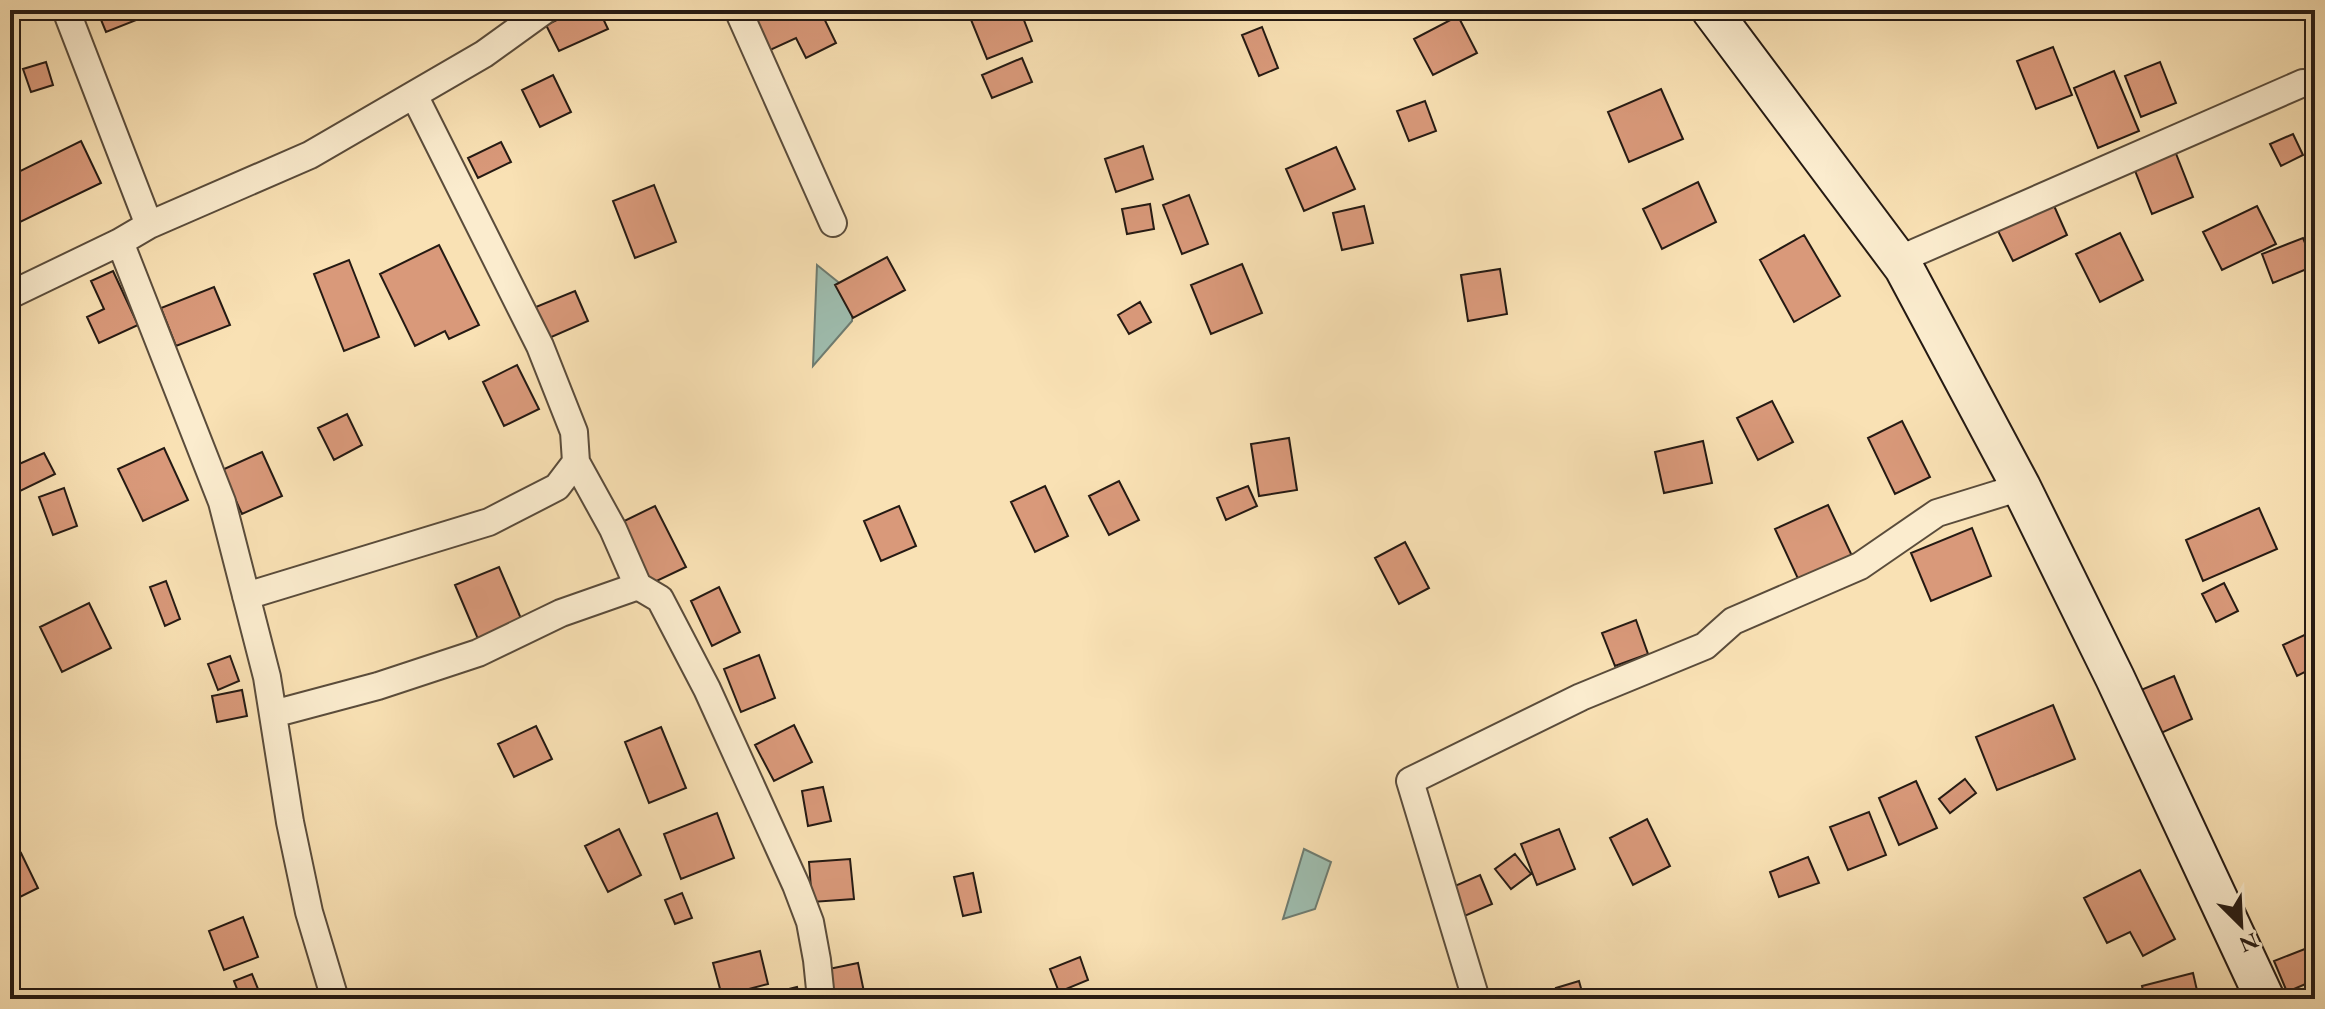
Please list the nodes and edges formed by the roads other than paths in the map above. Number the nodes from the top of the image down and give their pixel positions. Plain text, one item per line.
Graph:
1 (66, 10) edge
2 (545, 10) edge
3 (738, 10) edge
4 (1711, 10) edge
5 (2303, 83) dead end
6 (414, 95) junction
7 (833, 223) dead end
8 (149, 225) junction
9 (120, 242) junction
10 (1898, 260) junction
11 (10, 295) edge
12 (576, 462) junction
13 (2021, 487) junction
14 (638, 586) junction
15 (246, 596) junction
16 (273, 714) junction
17 (335, 999) edge
18 (821, 999) edge
19 (1476, 999) edge
20 (2265, 999) edge

1 - 8 street
2 - 6 street
3 - 7 street
4 - 10 main road
5 - 10 street
6 - 8 street
6 - 12 street
8 - 9 street
9 - 11 street
9 - 15 street
10 - 13 main road
12 - 14 street
12 - 15 street
13 - 19 street
13 - 20 main road
14 - 16 street
14 - 18 street
15 - 16 street
16 - 17 street

